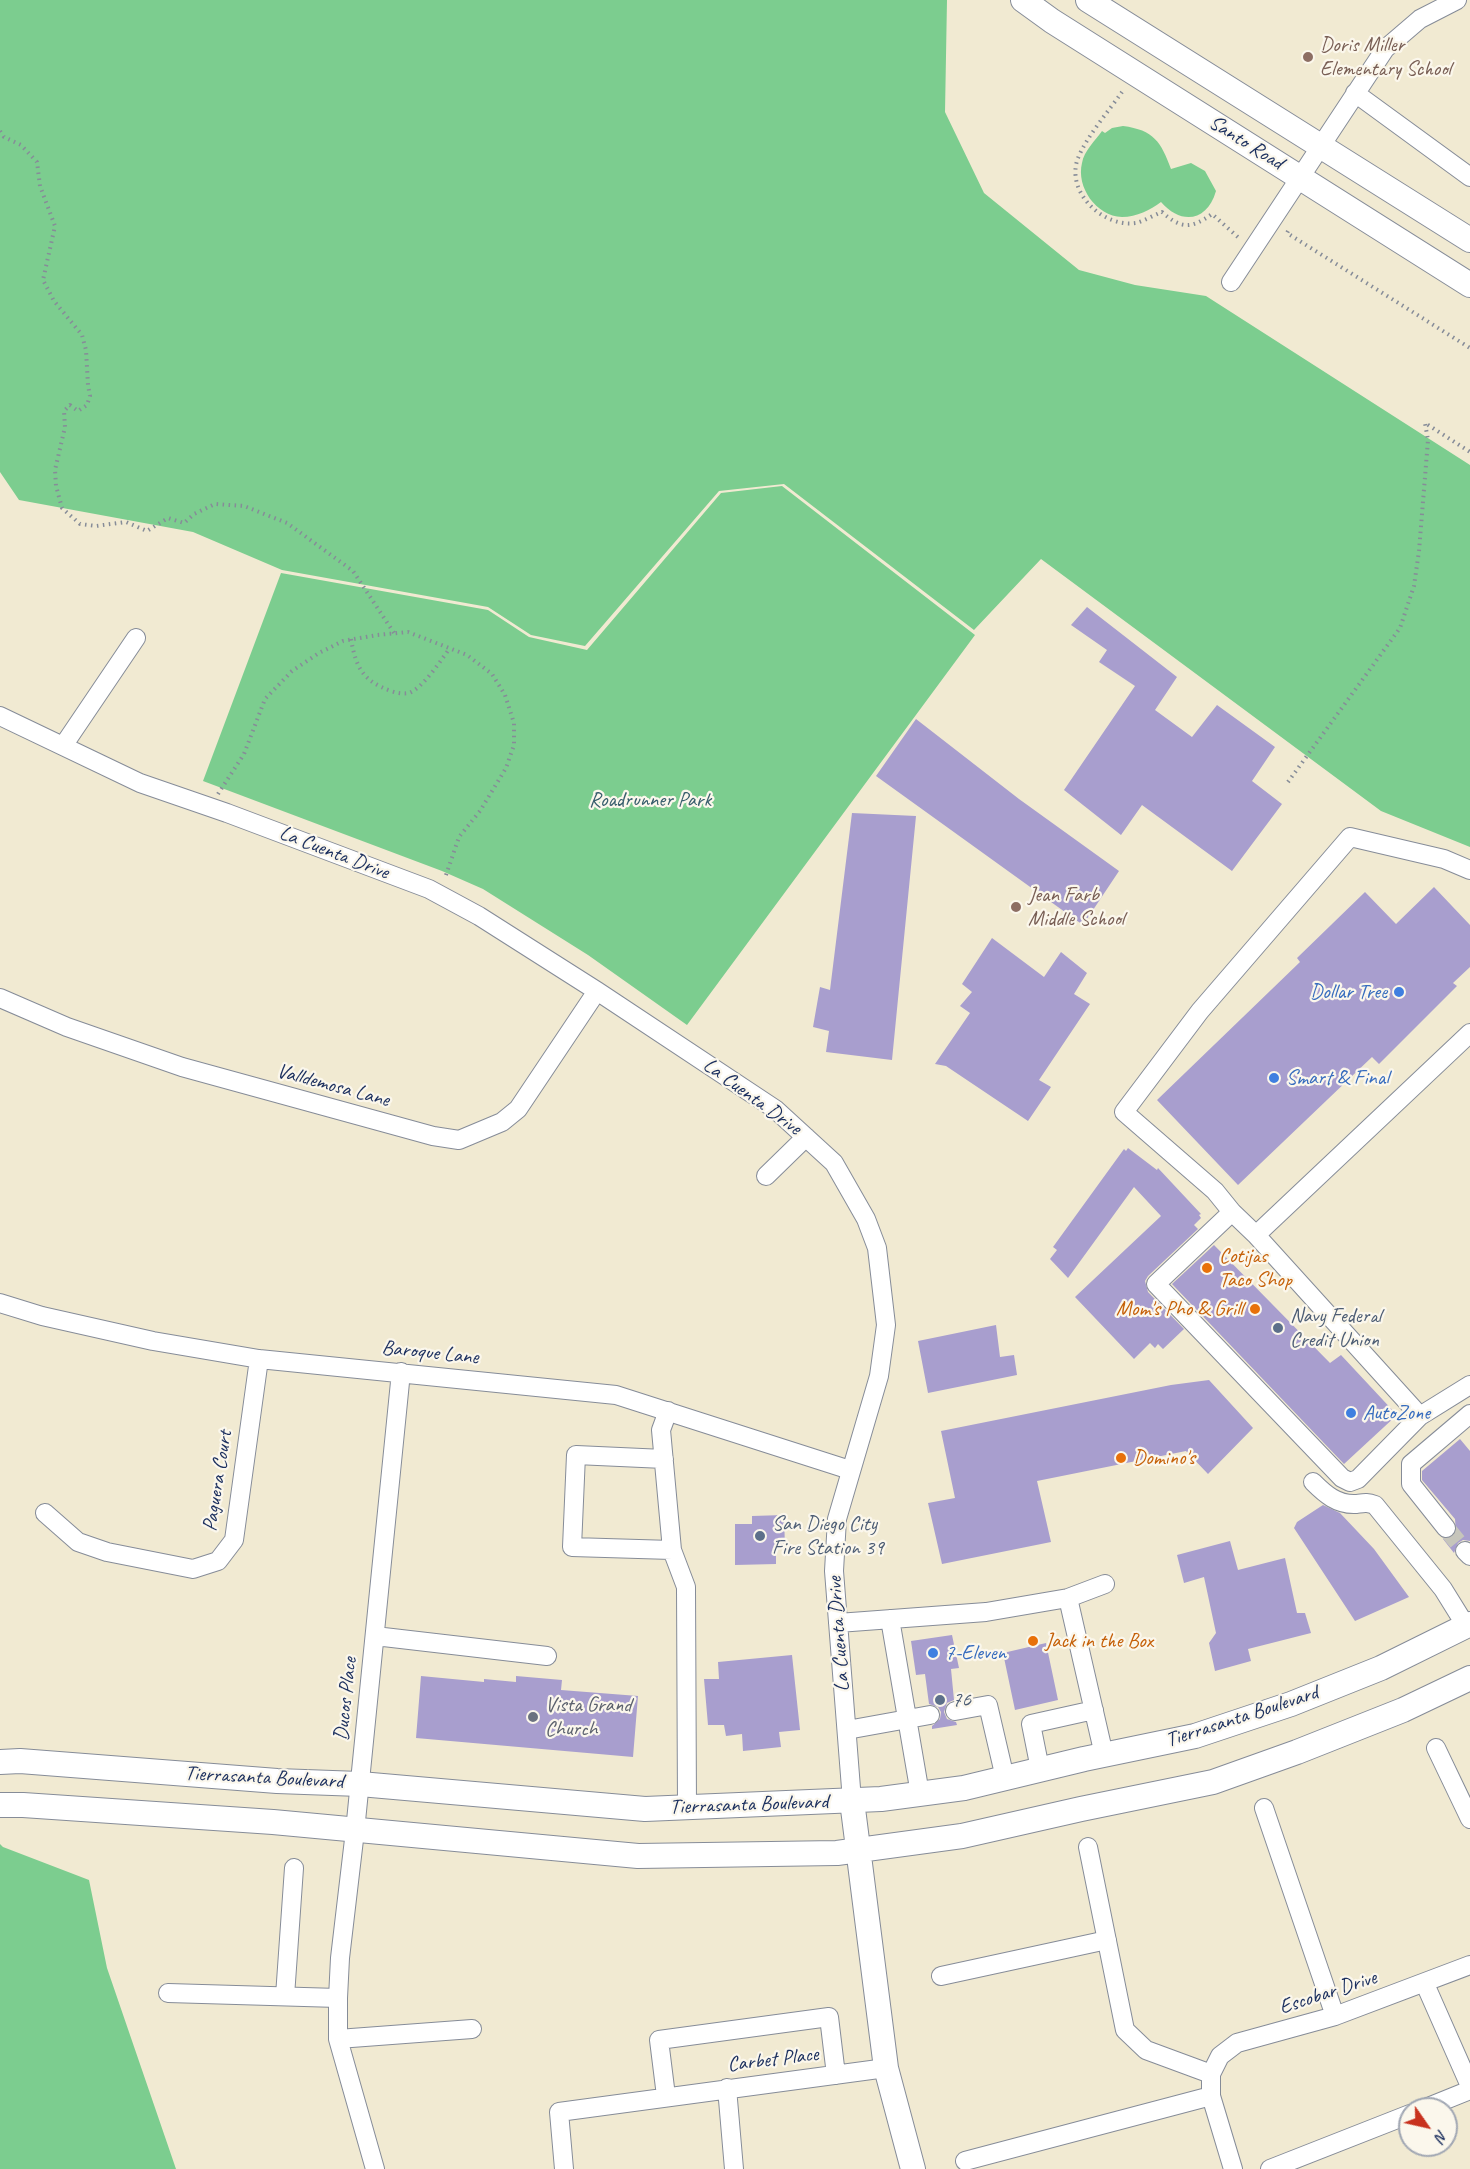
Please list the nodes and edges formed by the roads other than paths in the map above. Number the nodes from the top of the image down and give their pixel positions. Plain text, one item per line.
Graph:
1 (1023, 0) edge
2 (1088, 0) edge
3 (1457, 0) edge
4 (1355, 93) junction
5 (1320, 145) junction
6 (1300, 176) junction
7 (1470, 177) edge
8 (1470, 240) edge
9 (1231, 282) dead end
10 (1470, 285) edge
11 (136, 638) dead end
12 (0, 716) edge
13 (63, 746) junction
14 (1470, 870) edge
15 (597, 991) junction
16 (0, 998) edge
17 (1470, 1033) edge
18 (806, 1137) junction
19 (766, 1176) dead end
20 (1232, 1212) junction
21 (1256, 1235) junction
22 (0, 1303) edge
23 (259, 1359) junction
24 (401, 1372) junction
25 (1469, 1389) edge
26 (668, 1411) junction
27 (1470, 1414) edge
28 (1420, 1416) junction
29 (664, 1459) junction
30 (850, 1470) junction
31 (1313, 1482) dead end
32 (45, 1513) dead end
33 (1446, 1528) tunnel mouth
34 (672, 1550) junction
35 (1105, 1584) dead end
36 (1068, 1598) junction
37 (890, 1619) junction
38 (838, 1623) junction
39 (1468, 1625) edge
40 (375, 1636) junction
41 (547, 1656) dead end
42 (1470, 1678) edge
43 (1094, 1710) junction
44 (955, 1711) dead end
45 (930, 1715) dead end
46 (907, 1719) junction
47 (847, 1730) junction
48 (1436, 1748) dead end
49 (1104, 1755) junction
50 (0, 1761) edge
51 (1040, 1769) junction
52 (1005, 1778) junction
53 (360, 1784) junction
54 (920, 1794) junction
55 (852, 1801) junction
56 (0, 1805) edge
57 (687, 1807) junction
58 (1264, 1808) dead end
59 (1470, 1819) edge
60 (355, 1831) junction
61 (1088, 1847) dead end
62 (858, 1850) junction
63 (294, 1868) dead end
64 (1107, 1940) junction
65 (1470, 1965) edge
66 (941, 1976) dead end
67 (1425, 1984) junction
68 (168, 1993) dead end
69 (285, 1996) junction
70 (338, 1998) junction
71 (1335, 2016) junction
72 (472, 2029) dead end
73 (338, 2039) junction
74 (886, 2068) junction
75 (836, 2074) junction
76 (1211, 2074) junction
77 (727, 2088) junction
78 (1470, 2088) edge
79 (666, 2096) junction
80 (1210, 2096) junction
81 (1450, 2097) edge
82 (1398, 2119) edge
83 (965, 2161) dead end
84 (375, 2169) edge
85 (564, 2169) edge
86 (734, 2169) edge
87 (913, 2169) edge
88 (1233, 2169) edge
89 (1270, 2169) edge

1 - 6 main road, Santo Road
2 - 5 main road, Santo Road
3 - 4 street
4 - 5 street
4 - 7 street
5 - 6 street
5 - 8 main road, Santo Road
6 - 9 street
6 - 10 main road, Santo Road
11 - 13 street
12 - 13 street, La Cuenta Drive
13 - 15 street, La Cuenta Drive
14 - 20 street
15 - 16 street, Valldemosa Lane
15 - 18 street, La Cuenta Drive
17 - 21 street
18 - 19 street
18 - 30 street, La Cuenta Drive
20 - 21 street
20 - 28 street
21 - 28 street
22 - 23 street, Baroque Lane
23 - 24 street, Baroque Lane
23 - 32 street, Paguera Court
24 - 26 street, Baroque Lane
24 - 40 street, Ducos Place
25 - 28 street
26 - 29 street
26 - 30 street, Baroque Lane
27 - 33 street
29 - 34 street
29 - 34 street
30 - 38 street, La Cuenta Drive
31 - 39 street
34 - 57 street
35 - 36 street
36 - 37 street
36 - 43 street
37 - 38 street
37 - 46 street
38 - 47 street, La Cuenta Drive
39 - 49 main road, Tierrasanta Boulevard
40 - 41 street
40 - 53 street, Ducos Place
42 - 62 main road, Tierrasanta Boulevard
43 - 49 street
43 - 51 street
44 - 52 street
45 - 46 street
46 - 47 street
46 - 54 street
47 - 55 street, La Cuenta Drive
48 - 59 street
49 - 51 main road, Tierrasanta Boulevard
50 - 53 main road, Tierrasanta Boulevard
51 - 52 main road, Tierrasanta Boulevard
52 - 54 main road, Tierrasanta Boulevard
53 - 57 main road, Tierrasanta Boulevard
53 - 60 street, Ducos Place
54 - 55 main road, Tierrasanta Boulevard
55 - 57 main road, Tierrasanta Boulevard
55 - 62 main road, La Cuenta Drive
56 - 60 main road, Tierrasanta Boulevard
58 - 71 street
60 - 62 main road, Tierrasanta Boulevard
60 - 70 street, Ducos Place
61 - 64 street
62 - 74 main road, La Cuenta Drive
63 - 69 street
64 - 66 street
64 - 76 street
65 - 67 street, Escobar Drive
67 - 71 street, Escobar Drive
67 - 78 street
68 - 69 street
69 - 70 street
70 - 73 street, Ducos Place
71 - 76 street, Escobar Drive
72 - 73 street
73 - 84 street, Ducos Place
74 - 75 street, Carbet Place
74 - 87 main road, La Cuenta Drive
75 - 77 street, Carbet Place
75 - 79 street
76 - 80 street
77 - 79 street, Carbet Place
77 - 86 street
78 - 81 street
79 - 85 street, Carbet Place
80 - 83 street
80 - 88 street
82 - 89 street

